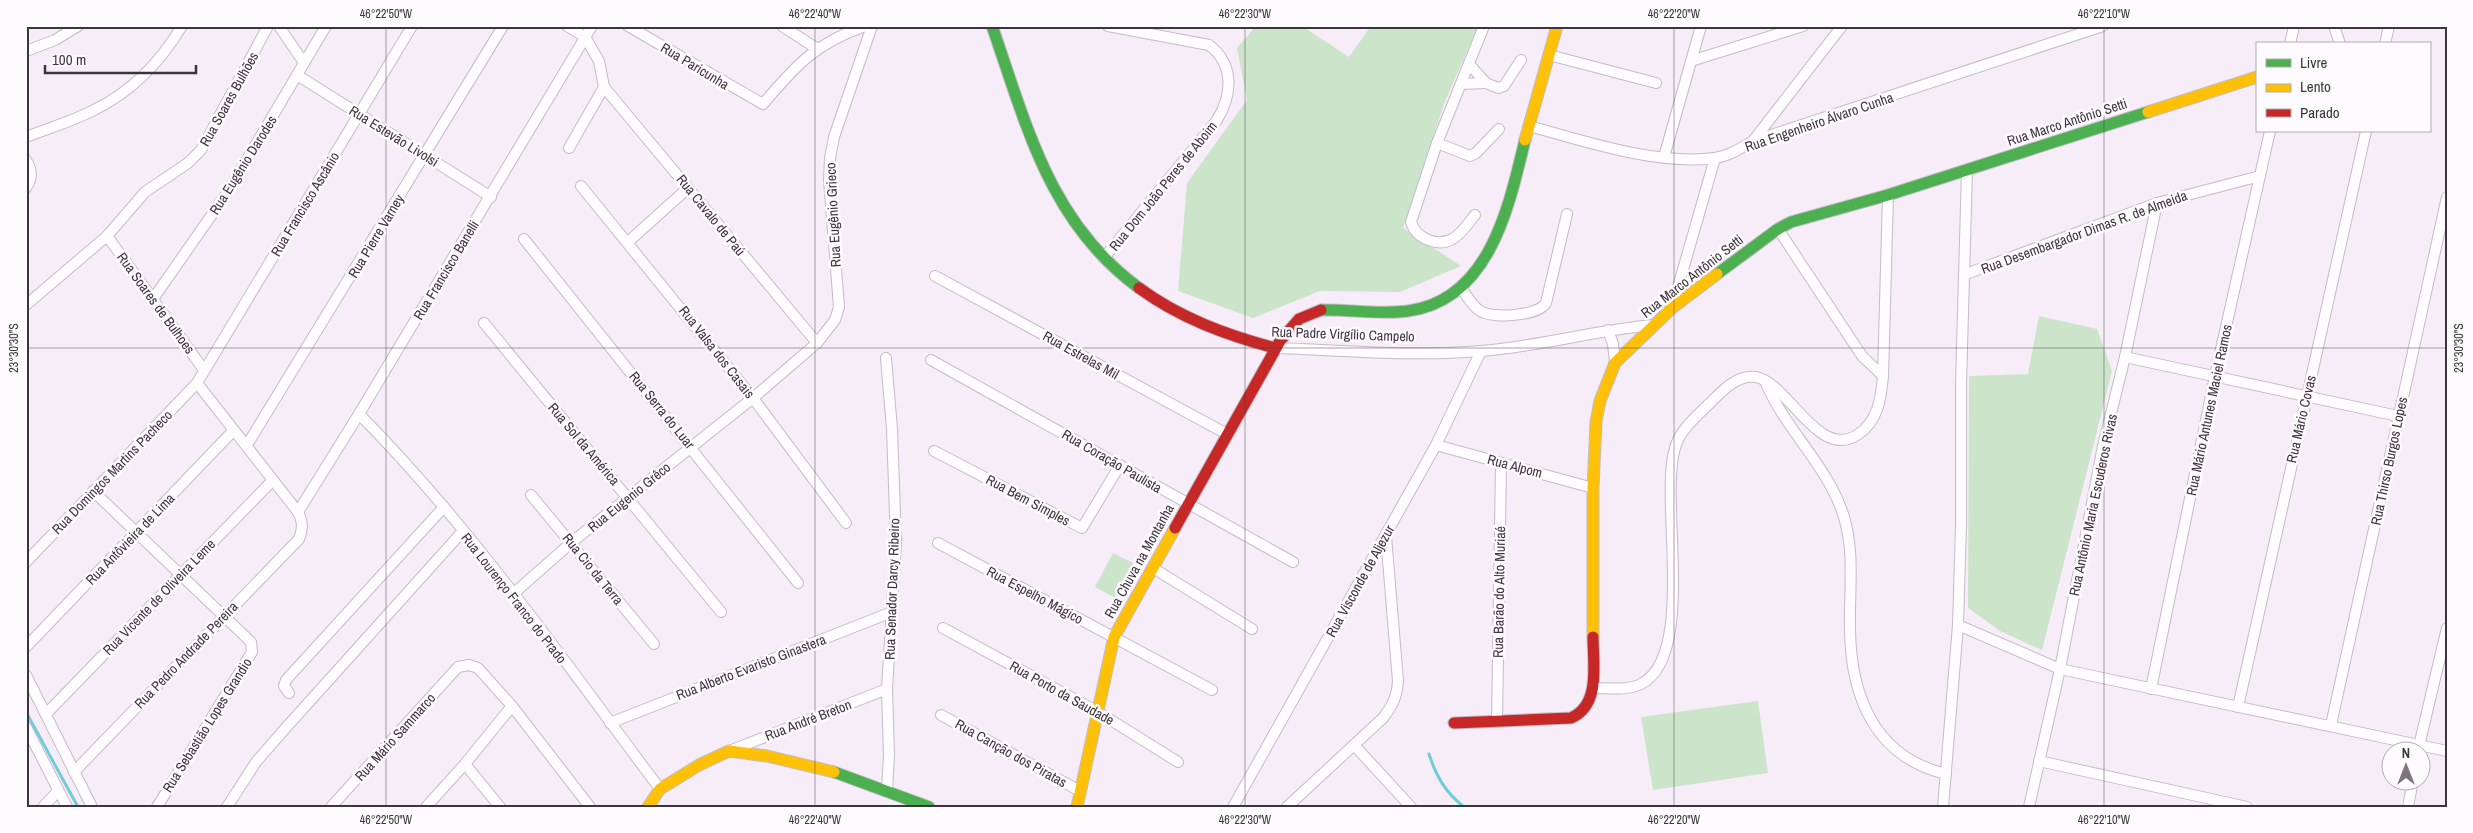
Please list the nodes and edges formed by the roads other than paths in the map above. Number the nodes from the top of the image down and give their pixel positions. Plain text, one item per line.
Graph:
1 (78, 26) edge
2 (182, 26) edge
3 (268, 26) edge
4 (279, 26) edge
5 (326, 26) edge
6 (412, 26) edge
7 (503, 26) edge
8 (567, 26) edge
9 (592, 26) edge
10 (628, 26) edge
11 (782, 26) edge
12 (864, 26) edge
13 (872, 26) edge
14 (992, 26) edge
15 (1108, 26) edge
16 (1484, 26) edge
17 (1557, 26) edge
18 (1701, 26) edge
19 (1802, 26) edge
20 (1842, 26) edge
21 (2103, 26) edge
22 (2294, 26) edge
23 (2334, 26) edge
24 (2389, 26) edge
25 (585, 37) junction
26 (2290, 42) edge
27 (2339, 42) edge
28 (2385, 42) edge
29 (816, 48) junction
30 (26, 51) edge
31 (1549, 55) junction
32 (1521, 60) dead end
33 (1691, 61) junction
34 (304, 63) junction
35 (1469, 64) junction
36 (297, 75) junction
37 (2256, 77) edge
38 (1656, 83) dead end
39 (1461, 84) junction
40 (1486, 84) junction
41 (604, 87) junction
42 (360, 114) junction
43 (1529, 126) junction
44 (1499, 129) dead end
45 (2270, 132) edge
46 (2366, 132) edge
47 (26, 137) edge
48 (1754, 141) junction
49 (1437, 143) junction
50 (569, 148) dead end
51 (425, 155) junction
52 (1664, 157) junction
53 (1716, 158) junction
54 (26, 160) edge
55 (1967, 170) junction
56 (2260, 176) junction
57 (29, 184) edge
58 (581, 186) dead end
59 (688, 188) junction
60 (1888, 195) junction
61 (491, 197) junction
62 (2447, 197) edge
63 (2157, 203) junction
64 (1567, 214) dead end
65 (1475, 215) dead end
66 (1778, 229) junction
67 (107, 236) junction
68 (524, 239) dead end
69 (628, 242) junction
70 (1104, 258) junction
71 (1966, 274) junction
72 (935, 276) dead end
73 (1460, 287) junction
74 (153, 299) junction
75 (26, 305) edge
76 (1672, 308) junction
77 (835, 320) joint
78 (484, 323) dead end
79 (1653, 325) junction
80 (1608, 330) junction
81 (817, 343) junction
82 (1274, 348) junction
83 (1481, 351) junction
84 (2125, 357) junction
85 (886, 358) dead end
86 (931, 360) dead end
87 (1615, 363) junction
88 (204, 370) junction
89 (1883, 376) junction
90 (2215, 376) junction
91 (197, 382) junction
92 (1766, 382) junction
93 (2306, 397) junction
94 (753, 398) junction
95 (359, 414) junction
96 (2398, 416) junction
97 (233, 430) junction
98 (1227, 434) junction
99 (247, 445) junction
100 (1436, 445) junction
101 (692, 447) junction
102 (934, 451) dead end
103 (1500, 462) junction
104 (1120, 464) junction
105 (272, 481) junction
106 (1593, 488) junction
107 (93, 490) junction
108 (531, 495) dead end
109 (629, 498) junction
110 (1188, 505) junction
111 (444, 507) junction
112 (298, 512) junction
113 (846, 523) dead end
114 (463, 531) junction
115 (136, 532) junction
116 (1386, 536) junction
117 (572, 542) junction
118 (938, 543) dead end
119 (26, 562) edge
120 (1293, 562) dead end
121 (1153, 568) junction
122 (180, 575) junction
123 (798, 583) dead end
124 (513, 594) junction
125 (721, 612) dead end
126 (892, 612) junction
127 (224, 617) junction
128 (1958, 625) junction
129 (943, 628) dead end
130 (2447, 628) edge
131 (1252, 629) dead end
132 (1114, 636) junction
133 (654, 644) dead end
134 (26, 647) edge
135 (2060, 669) junction
136 (26, 675) edge
137 (1593, 688) junction
138 (2151, 688) junction
139 (887, 689) junction
140 (1212, 690) dead end
141 (289, 693) dead end
142 (512, 706) junction
143 (2238, 707) junction
144 (1098, 712) junction
145 (46, 714) junction
146 (941, 715) dead end
147 (1497, 721) junction
148 (1454, 722) dead end
149 (610, 723) junction
150 (2331, 725) junction
151 (28, 734) edge
152 (2391, 740) edge
153 (2421, 740) edge
154 (1354, 745) junction
155 (2430, 749) edge
156 (729, 751) junction
157 (2447, 751) edge
158 (2039, 761) junction
159 (1178, 762) dead end
160 (465, 764) junction
161 (74, 772) junction
162 (1946, 774) junction
163 (660, 789) junction
164 (2411, 790) edge
165 (58, 791) junction
166 (887, 791) junction
167 (1080, 791) junction
168 (43, 807) edge
169 (67, 807) edge
170 (92, 807) edge
171 (157, 807) edge
172 (227, 807) edge
173 (332, 807) edge
174 (426, 807) edge
175 (500, 807) edge
176 (590, 807) edge
177 (648, 807) edge
178 (929, 807) edge
179 (1077, 807) edge
180 (1233, 807) edge
181 (1287, 807) edge
182 (1411, 807) edge
183 (1943, 807) edge
184 (2030, 807) edge
185 (2248, 807) edge
186 (2408, 807) edge

1 - 30 street
2 - 47 street
3 - 67 street, Rua Soares Bulhões
4 - 34 street
5 - 34 street, Rua Eugênio Darodes
6 - 42 street, Rua Francisco Ascânio
7 - 51 street, Rua Pierre Varney
8 - 25 street
9 - 25 street, Rua Francisco Banelli
10 - 29 street, Rua Paricunha
11 - 29 street
12 - 29 street
13 - 77 street, Rua Eugênio Grieco
14 - 70 street, Rua Padre Virgílio Campelo
15 - 70 street, Rua Dom João Peres de Aboim
16 - 35 street
17 - 31 street, Rua Chuva na Montanha
18 - 33 street
19 - 33 street
20 - 48 street
21 - 48 street, Rua Engenheiro Álvaro Cunha
22 - 26 street
23 - 27 street
24 - 28 street
25 - 41 street, Rua Cavalo de Paú
25 - 61 street, Rua Francisco Banelli
31 - 38 street
31 - 43 street, Rua Chuva na Montanha
32 - 40 street
33 - 52 street
34 - 36 street, Rua Eugênio Darodes
35 - 39 street
35 - 40 street
36 - 42 street, Rua Estevão Livolsi
36 - 74 street, Rua Eugênio Darodes
37 - 55 street, Rua Marco Antônio Setti
39 - 40 street
39 - 49 street
41 - 50 street
41 - 59 street, Rua Cavalo de Paú
42 - 51 street, Rua Estevão Livolsi
42 - 88 street, Rua Francisco Ascânio
43 - 52 street, Rua Engenheiro Álvaro Cunha
43 - 73 street, Rua Chuva na Montanha
44 - 49 street
45 - 56 street, Rua Mário Antunes Maciel Ramos
46 - 93 street, Rua Mário Covas
48 - 53 street, Rua Engenheiro Álvaro Cunha
49 - 65 street
51 - 61 street, Rua Estevão Livolsi
51 - 99 street, Rua Pierre Varney
52 - 53 street, Rua Engenheiro Álvaro Cunha
53 - 76 street
54 - 57 street
55 - 60 street, Rua Marco Antônio Setti
55 - 71 street
56 - 63 street, Rua Desembargador Dimas R. de Almeida
56 - 90 street, Rua Mário Antunes Maciel Ramos
58 - 69 street, Rua Valsa dos Casais
59 - 69 street
59 - 81 street, Rua Cavalo de Paú
60 - 66 street, Rua Marco Antônio Setti
60 - 89 street
61 - 95 street, Rua Francisco Banelli
62 - 96 street, Rua Thirso Burgos Lopes
63 - 71 street, Rua Desembargador Dimas R. de Almeida
63 - 84 street, Rua Antônio Maria Escuderos Rivas
64 - 73 street
66 - 76 street, Rua Marco Antônio Setti
66 - 89 street
67 - 74 street, Rua Soares de Bulhoes
67 - 75 street, Rua Soares Bulhões
68 - 101 street, Rua Serra do Luar
69 - 94 street, Rua Valsa dos Casais
70 - 82 street, Rua Padre Virgílio Campelo
71 - 128 street
72 - 98 street, Rua Estrelas Mil
73 - 82 street, Rua Chuva na Montanha
74 - 88 street, Rua Soares de Bulhoes
76 - 79 street, Rua Marco Antônio Setti
77 - 81 street, Rua Eugenio Grêco
78 - 109 street, Rua Sol da América
79 - 80 street, Rua Padre Virgílio Campelo
79 - 87 street, Rua Marco Antônio Setti
80 - 83 street, Rua Padre Virgílio Campelo
80 - 87 street
81 - 94 street, Rua Eugenio Grêco
82 - 83 street, Rua Padre Virgílio Campelo
82 - 98 street, Rua Chuva na Montanha
83 - 100 street, Rua Visconde de Aljezur
84 - 90 street
84 - 135 street, Rua Antônio Maria Escuderos Rivas
85 - 126 street, Rua Senador Darcy Ribeiro
86 - 104 street, Rua Coração Paulista
87 - 106 street, Rua Marco Antônio Setti
88 - 91 street, Rua Francisco Ascânio
89 - 92 street
90 - 93 street
90 - 138 street, Rua Mário Antunes Maciel Ramos
91 - 97 street
91 - 107 street, Rua Domingos Martins Pacheco
92 - 137 street
92 - 162 street
93 - 96 street
93 - 143 street, Rua Mário Covas
94 - 101 street, Rua Eugenio Grêco
94 - 113 street, Rua Valsa dos Casais
95 - 111 street, Rua Lourenço Franco do Prado
95 - 112 street, Rua Francisco Banelli
96 - 150 street, Rua Thirso Burgos Lopes
97 - 99 street
97 - 115 street, Rua Antôvieira de Lima
98 - 110 street, Rua Chuva na Montanha
99 - 105 street
100 - 103 street, Rua Alpom
100 - 116 street, Rua Visconde de Aljezur
101 - 109 street, Rua Eugenio Grêco
101 - 123 street, Rua Serra do Luar
102 - 104 street, Rua Bem Simples
103 - 106 street, Rua Alpom
103 - 147 street, Rua Barão do Alto Muriaé
104 - 110 street, Rua Coração Paulista
105 - 112 street
105 - 122 street, Rua Vicente de Oliveira Leme
106 - 137 street, Rua Marco Antônio Setti
107 - 115 street
107 - 119 street, Rua Domingos Martins Pacheco
108 - 117 street, Rua Cio da Terra
109 - 117 street, Rua Eugenio Grêco
109 - 125 street, Rua Sol da América
110 - 120 street, Rua Coração Paulista
110 - 121 street, Rua Chuva na Montanha
111 - 114 street, Rua Lourenço Franco do Prado
111 - 141 street
112 - 127 street, Rua Pedro Andrade Pereira
114 - 124 street, Rua Lourenço Franco do Prado
114 - 172 street
115 - 122 street
115 - 134 street, Rua Antôvieira de Lima
116 - 154 street
116 - 180 street, Rua Visconde de Aljezur
117 - 124 street, Rua Eugenio Grêco
117 - 133 street, Rua Cio da Terra
118 - 132 street, Rua Espelho Mágico
121 - 131 street
121 - 132 street, Rua Chuva na Montanha
122 - 127 street
122 - 145 street, Rua Vicente de Oliveira Leme
124 - 149 street, Rua Lourenço Franco do Prado
126 - 139 street, Rua Senador Darcy Ribeiro
126 - 149 street, Rua Alberto Evaristo Ginastera
127 - 161 street, Rua Pedro Andrade Pereira
127 - 171 street, Rua Sebastião Lopes Grandio
128 - 135 street
128 - 162 street
129 - 144 street, Rua Porto da Saudade
130 - 153 street
132 - 140 street, Rua Espelho Mágico
132 - 144 street, Rua Chuva na Montanha
135 - 138 street
135 - 158 street, Rua Antônio Maria Escuderos Rivas
136 - 145 street
137 - 147 street, Rua Marco Antônio Setti
138 - 143 street
139 - 156 street, Rua André Breton
139 - 166 street, Rua Senador Darcy Ribeiro
142 - 160 street
142 - 173 street, Rua Mário Sammarco
142 - 176 street
143 - 150 street
144 - 159 street, Rua Porto da Saudade
144 - 167 street, Rua Chuva na Montanha
145 - 161 street
146 - 167 street, Rua Canção dos Piratas
147 - 148 street, Rua Marco Antônio Setti
149 - 163 street, Rua Lourenço Franco do Prado
150 - 152 street
151 - 165 street
154 - 181 street
154 - 182 street
155 - 157 street
156 - 163 street
156 - 166 street
158 - 184 street, Rua Antônio Maria Escuderos Rivas
158 - 185 street
160 - 174 street
160 - 175 street
161 - 170 street
162 - 183 street
163 - 177 street
164 - 186 street
165 - 168 street
165 - 169 street
166 - 178 street
167 - 179 street, Rua Chuva na Montanha

